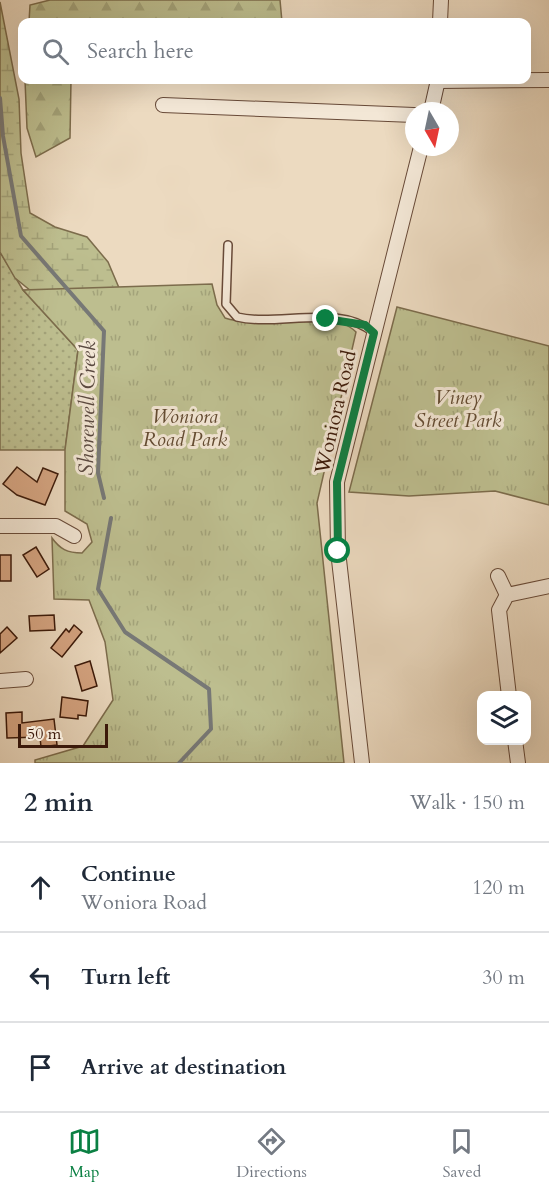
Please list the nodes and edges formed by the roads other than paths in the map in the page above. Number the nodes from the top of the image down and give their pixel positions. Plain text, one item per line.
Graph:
1 (441, 0) edge
2 (440, 18) edge
3 (531, 80) edge
4 (549, 80) edge
5 (437, 84) edge
6 (433, 102) edge
7 (163, 105) dead end
8 (405, 114) edge
9 (420, 156) edge
10 (228, 245) dead end
11 (374, 333) junction
12 (0, 526) edge
13 (74, 536) dead end
14 (498, 576) dead end
15 (549, 585) edge
16 (507, 595) junction
17 (26, 679) dead end
18 (0, 681) edge
19 (508, 691) edge
20 (516, 745) edge
21 (362, 763) edge
22 (518, 763) edge

1 - 2 street
3 - 4 street
5 - 6 street
7 - 8 street
9 - 11 street, Woniora Road
10 - 11 lane
11 - 21 street, Woniora Road
12 - 13 street
14 - 16 street
15 - 16 street
16 - 19 street
17 - 18 street
20 - 22 street

